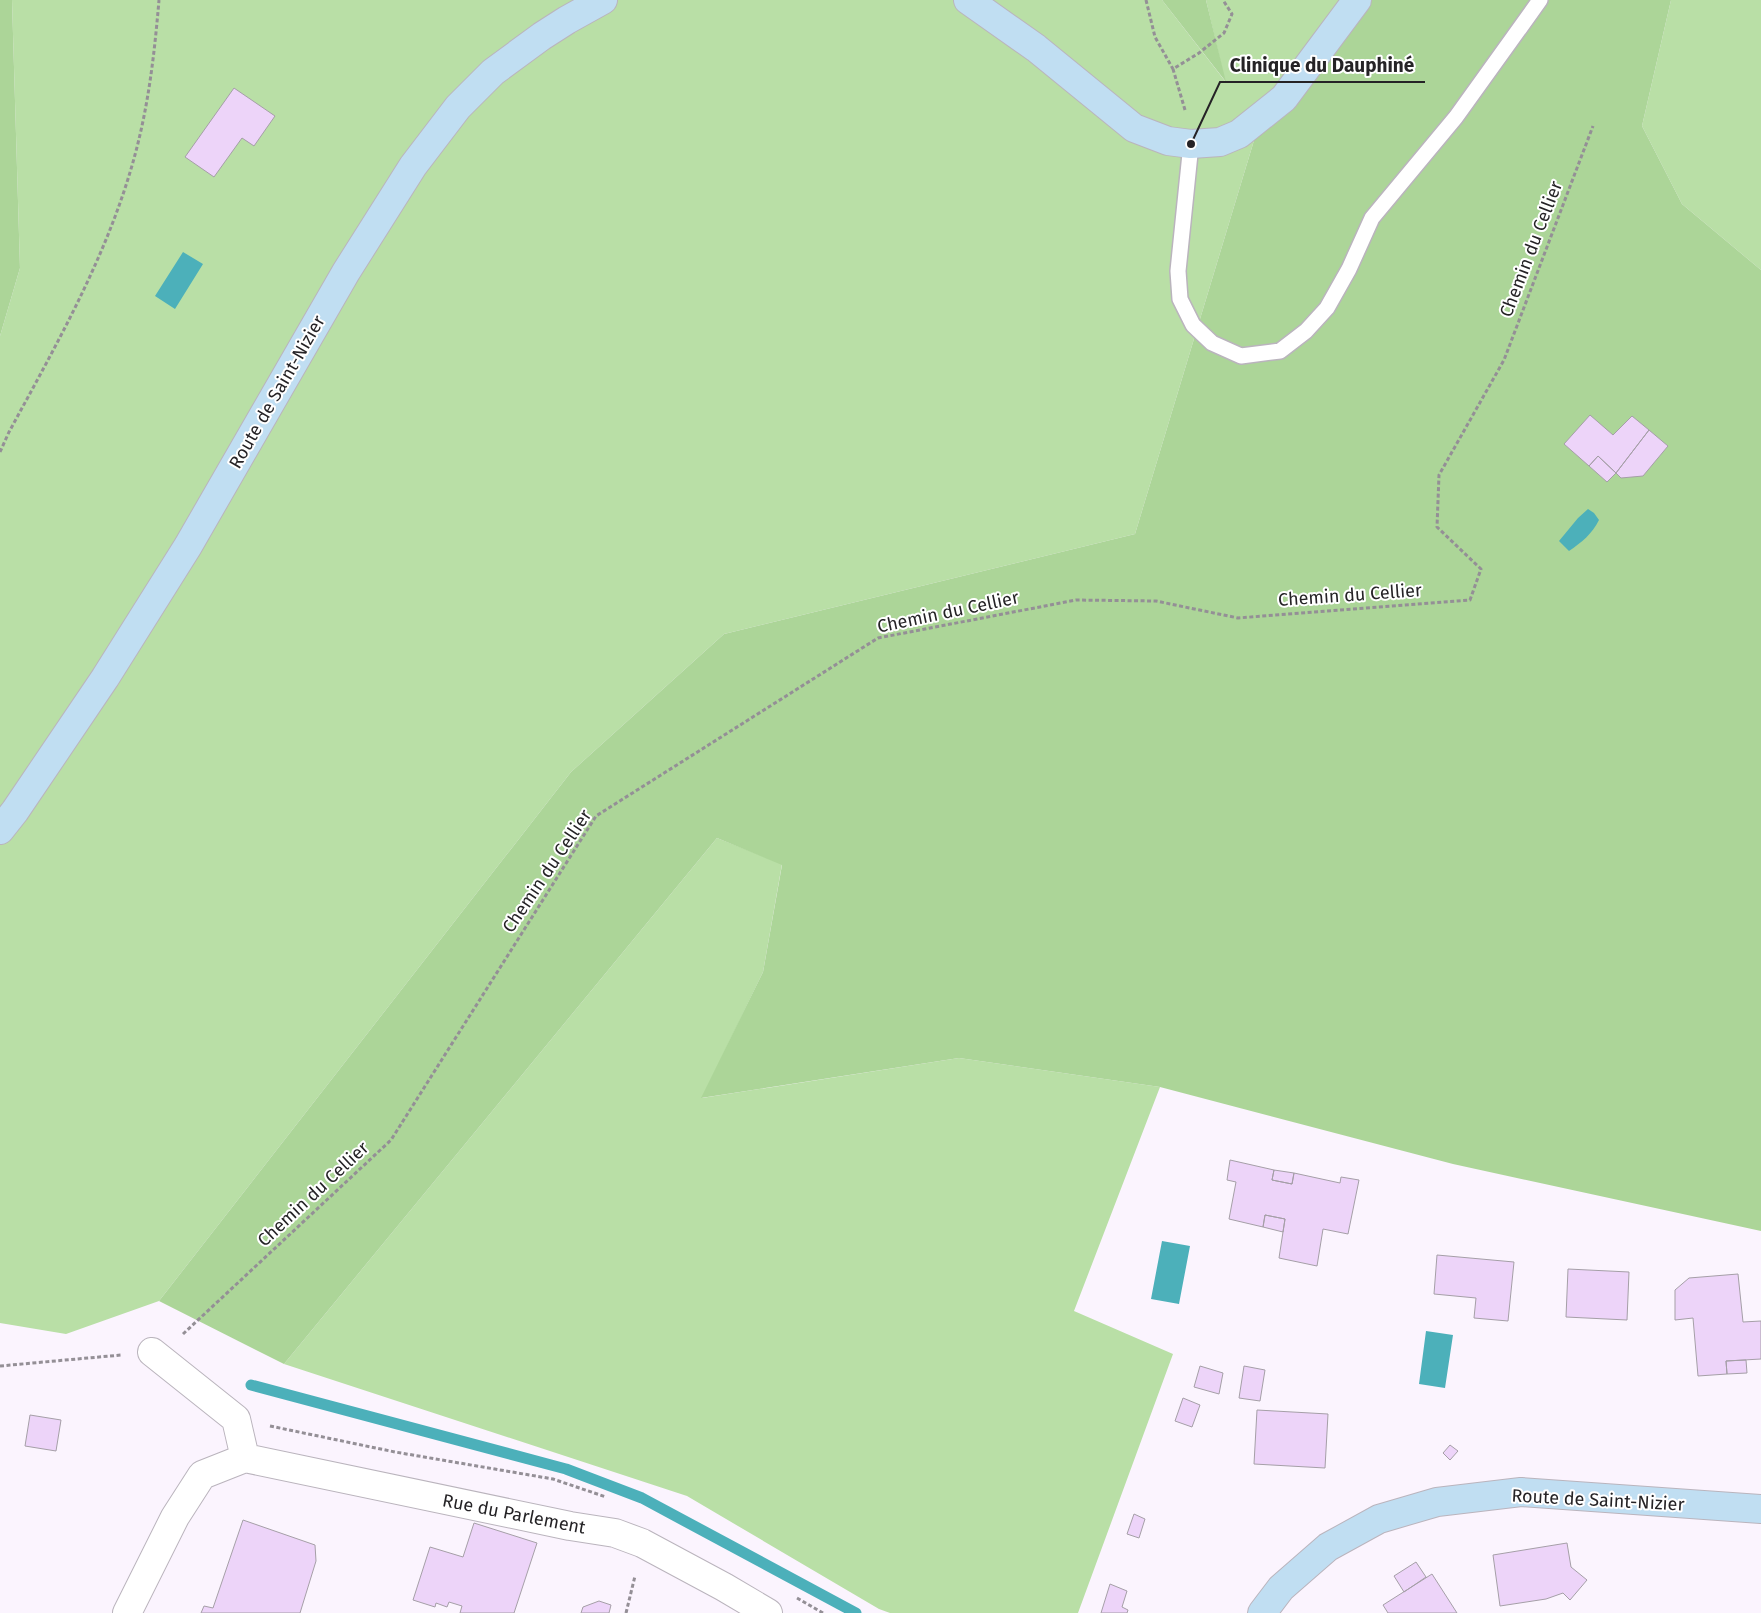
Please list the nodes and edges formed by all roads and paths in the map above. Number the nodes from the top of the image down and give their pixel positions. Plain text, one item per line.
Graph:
1 (159, 0) edge
2 (603, 0) edge
3 (968, 0) edge
4 (1146, 0) edge
5 (1224, 0) edge
6 (1357, 0) edge
7 (1540, 0) edge
8 (1173, 69) junction
9 (1593, 126) dead end
10 (1191, 144) junction
11 (0, 452) edge
12 (0, 830) edge
13 (152, 1352) junction
14 (0, 1366) edge
15 (244, 1458) junction
16 (1761, 1509) edge
17 (127, 1613) edge
18 (768, 1613) edge
19 (1262, 1613) edge

1 - 11 path
2 - 12 main road, Route de Saint-Nizier
3 - 10 main road
4 - 8 path
5 - 8 path
6 - 10 main road
7 - 10 lane
8 - 10 path
9 - 13 path, Chemin du Cellier
13 - 14 path
13 - 15 street
15 - 17 street
15 - 18 street, Rue du Parlement
16 - 19 main road, Route de Saint-Nizier

